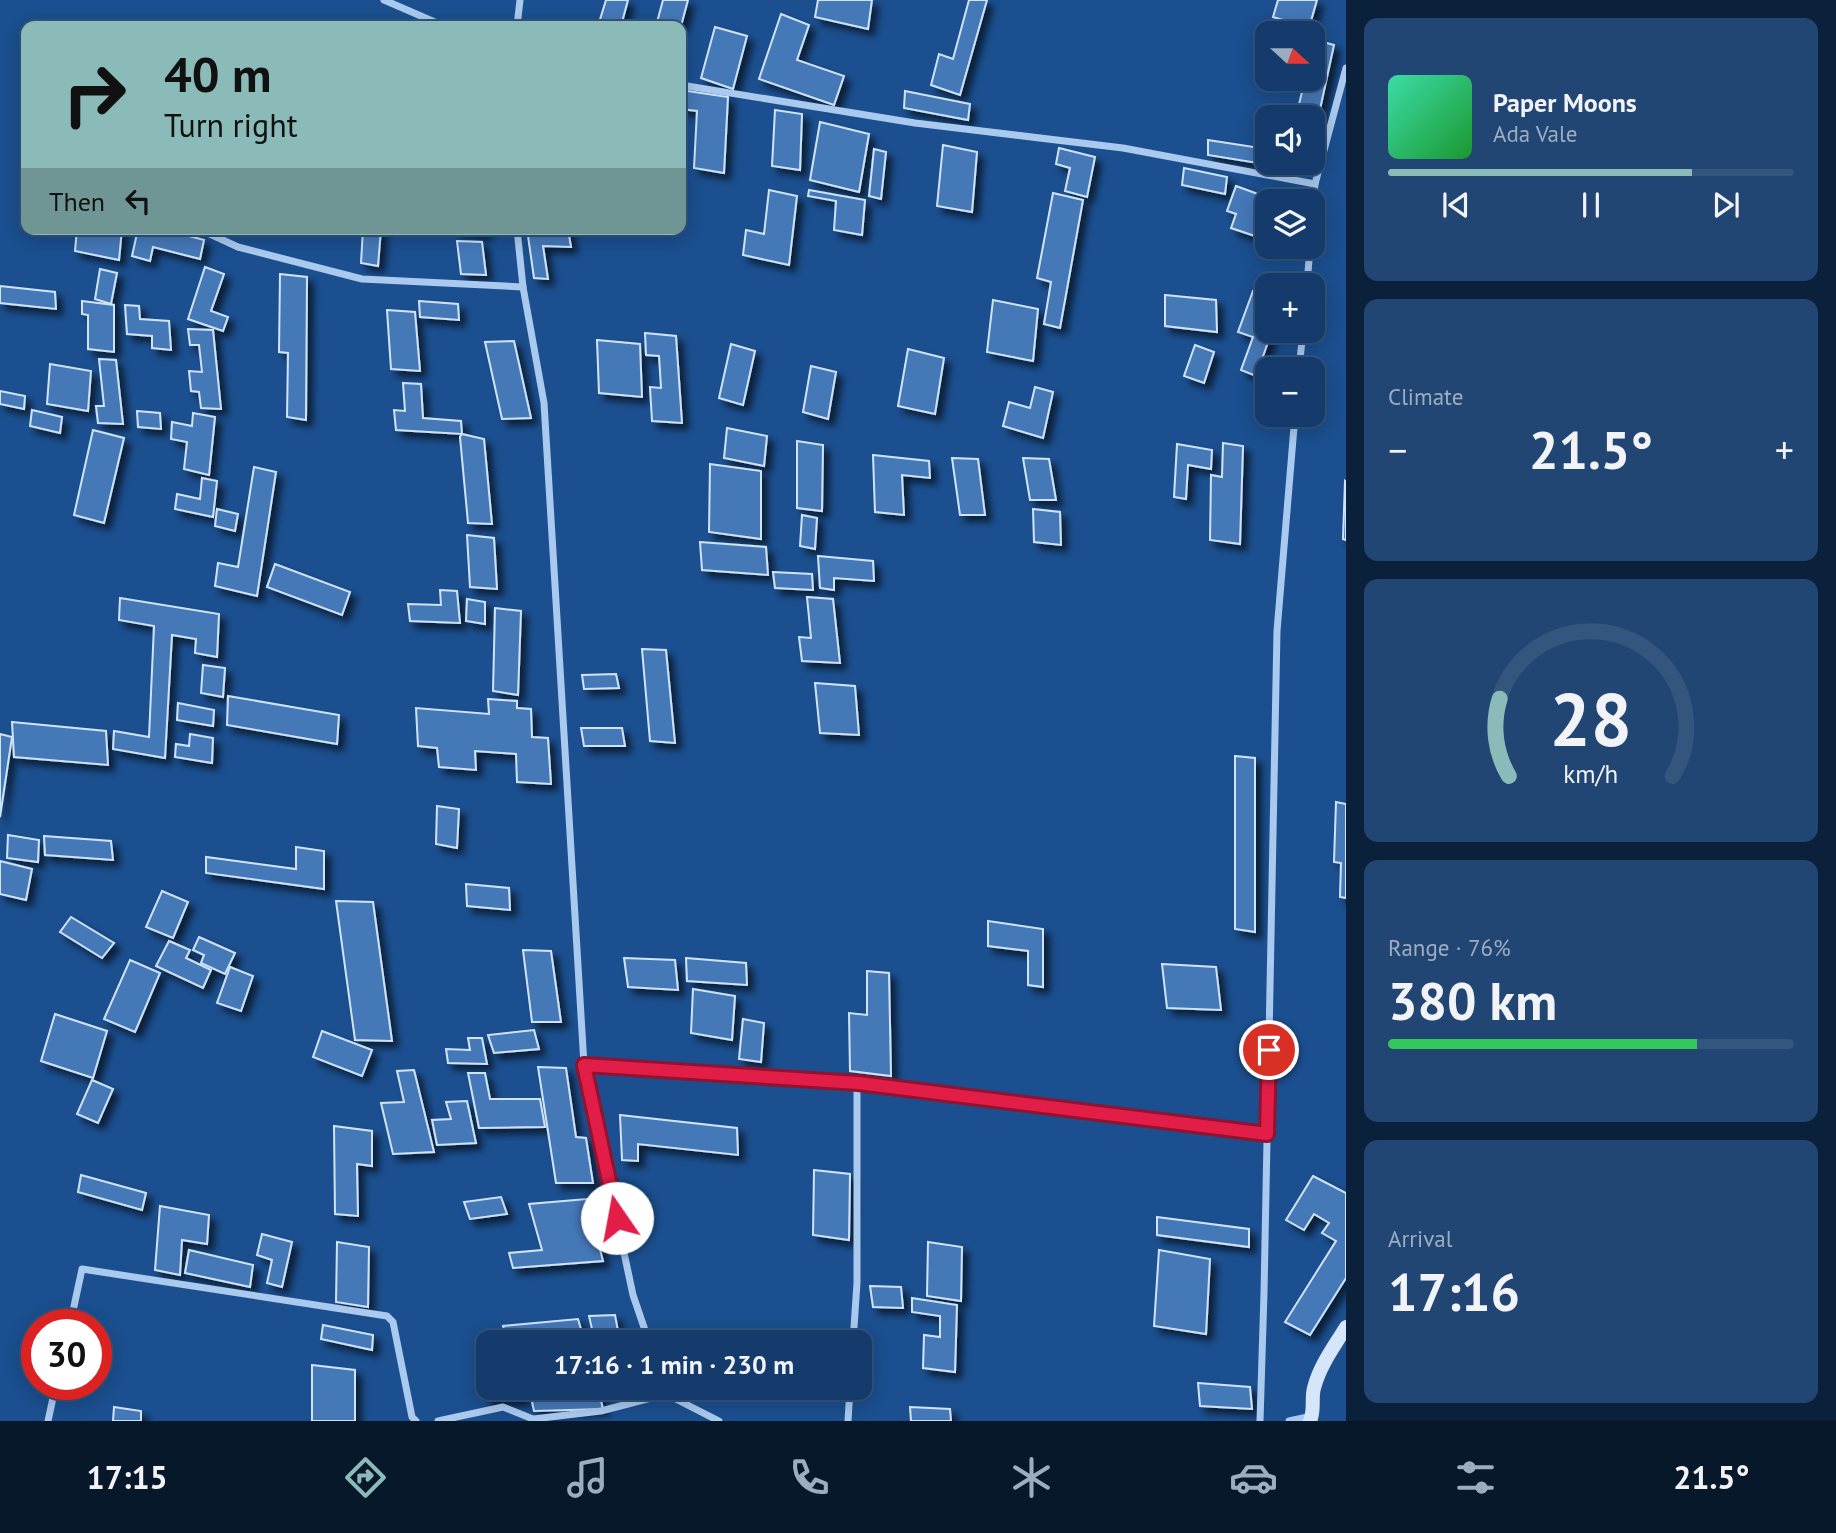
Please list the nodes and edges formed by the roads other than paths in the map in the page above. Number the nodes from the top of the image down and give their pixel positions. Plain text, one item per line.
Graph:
1 (384, 0) edge
2 (520, 0) edge
3 (432, 21) edge
4 (518, 21) edge
5 (1346, 68) edge
6 (686, 86) edge
7 (1315, 184) junction
8 (1315, 189) edge
9 (212, 235) edge
10 (518, 235) edge
11 (523, 287) junction
12 (1295, 427) edge
13 (584, 1065) junction
14 (858, 1083) junction
15 (1267, 1134) junction
16 (73, 1309) edge
17 (1346, 1327) edge
18 (645, 1330) edge
19 (854, 1330) edge
20 (53, 1400) edge
21 (635, 1400) edge
22 (681, 1400) edge
23 (849, 1400) edge
24 (1311, 1418) edge
25 (48, 1421) edge
26 (416, 1421) edge
27 (438, 1421) edge
28 (719, 1421) edge
29 (848, 1421) edge
30 (1260, 1421) edge
31 (1289, 1421) edge

1 - 3 street
2 - 4 street
5 - 7 street
6 - 7 street
7 - 8 street
9 - 11 street
10 - 11 street
11 - 13 street
12 - 15 street
13 - 14 street
13 - 18 street
14 - 15 street
14 - 19 street
15 - 30 street
16 - 26 street
17 - 24 street
20 - 25 street
21 - 27 street
22 - 28 street
23 - 29 street
24 - 31 street

